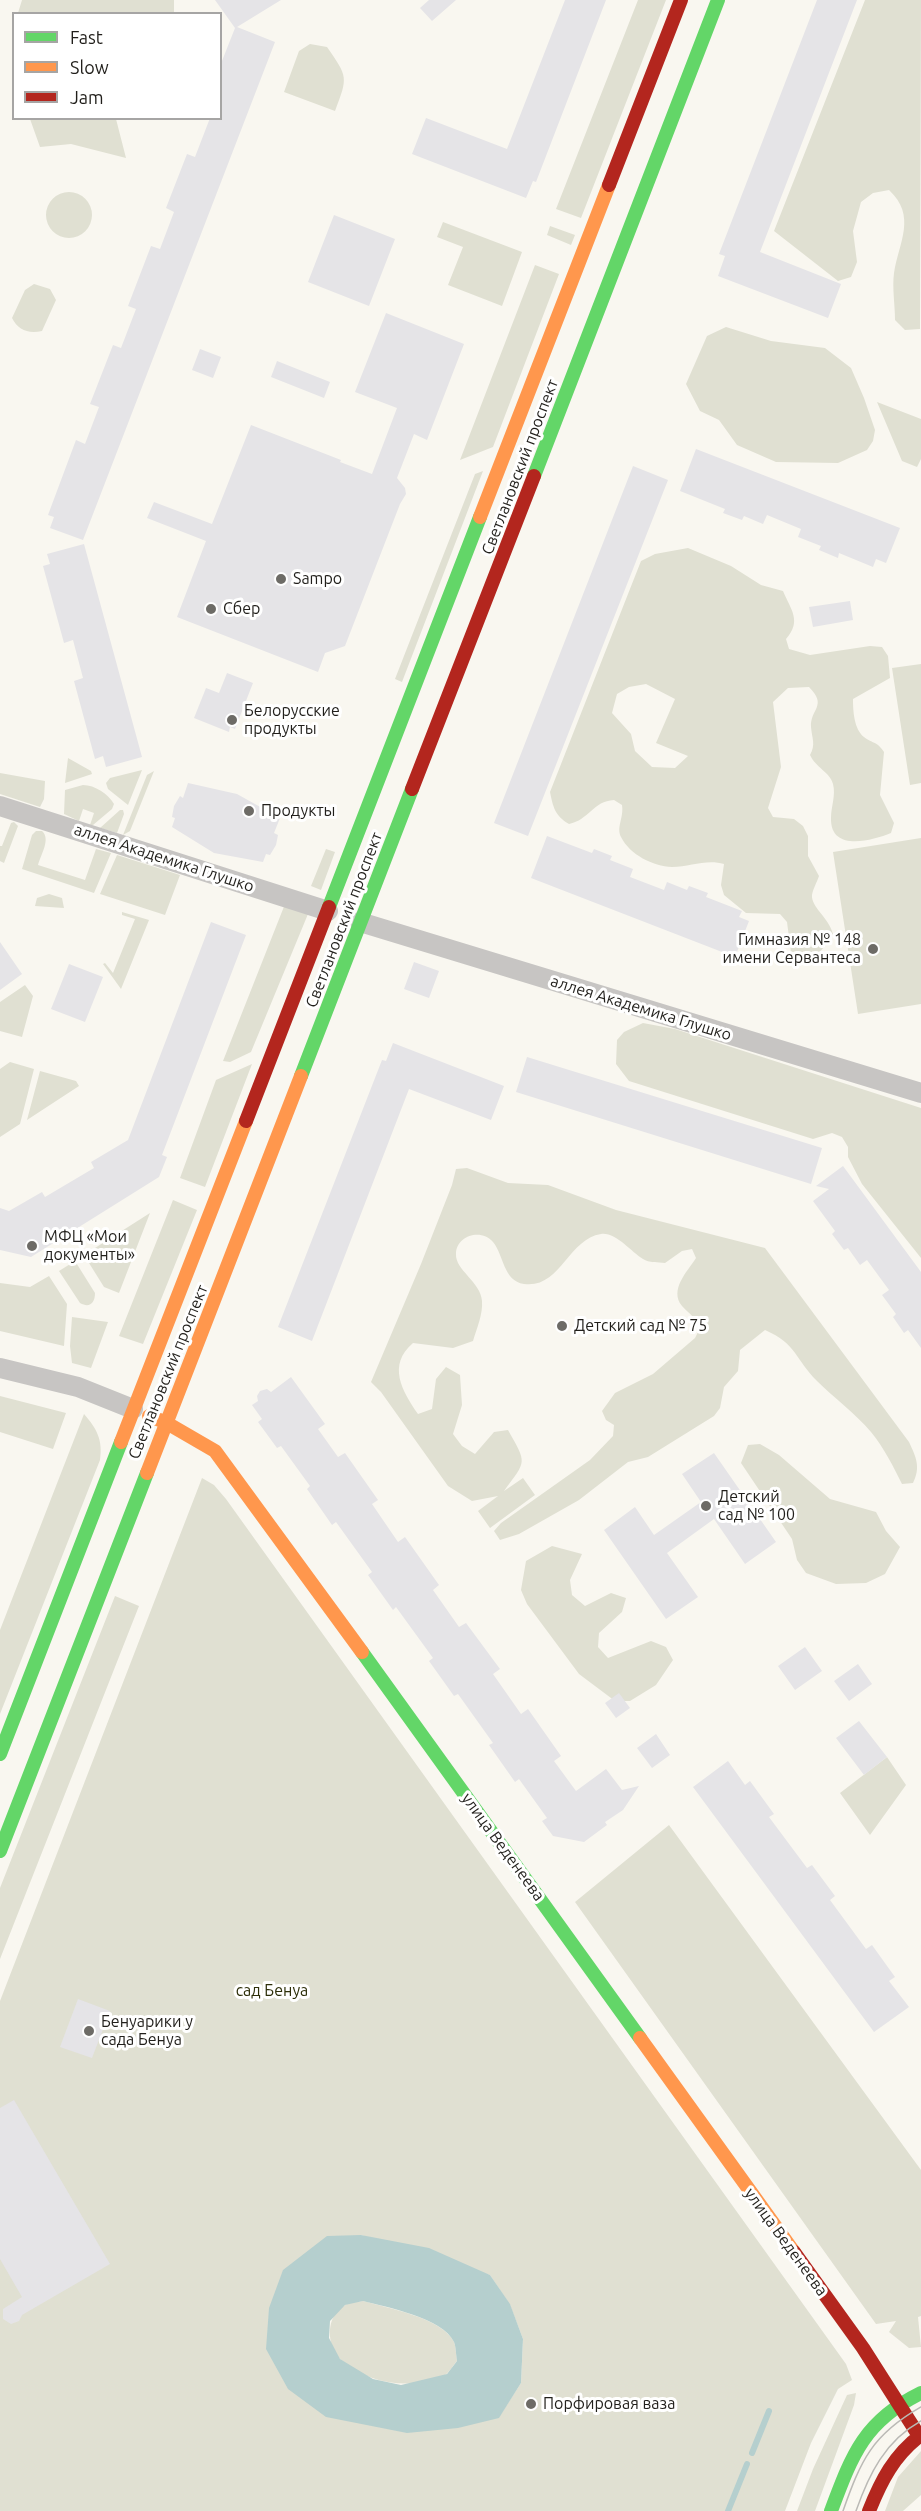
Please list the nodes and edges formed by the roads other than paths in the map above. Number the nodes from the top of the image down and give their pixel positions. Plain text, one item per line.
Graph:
1 (681, 0) edge
2 (718, 0) edge
3 (0, 806) edge
4 (327, 911) junction
5 (360, 922) junction
6 (921, 1093) edge
7 (0, 1368) edge
8 (133, 1409) junction
9 (165, 1422) junction
10 (0, 1755) edge
11 (0, 1851) edge
12 (921, 2393) edge
13 (898, 2403) junction
14 (920, 2435) edge
15 (831, 2511) edge
16 (869, 2511) edge

1 - 4 main road, Светлановский проспект
2 - 5 main road, Светлановский проспект
3 - 4 street, аллея Академика Глушко
4 - 8 main road, Светлановский проспект
5 - 6 street, аллея Академика Глушко
5 - 9 main road, Светлановский проспект
7 - 8 street, улица Веденеева
8 - 9 main road, улица Веденеева
8 - 10 main road, Светлановский проспект
9 - 11 main road, Светлановский проспект
9 - 13 main road, улица Веденеева
12 - 13 main road
13 - 14 main road, улица Веденеева
13 - 15 main road
14 - 16 main road

